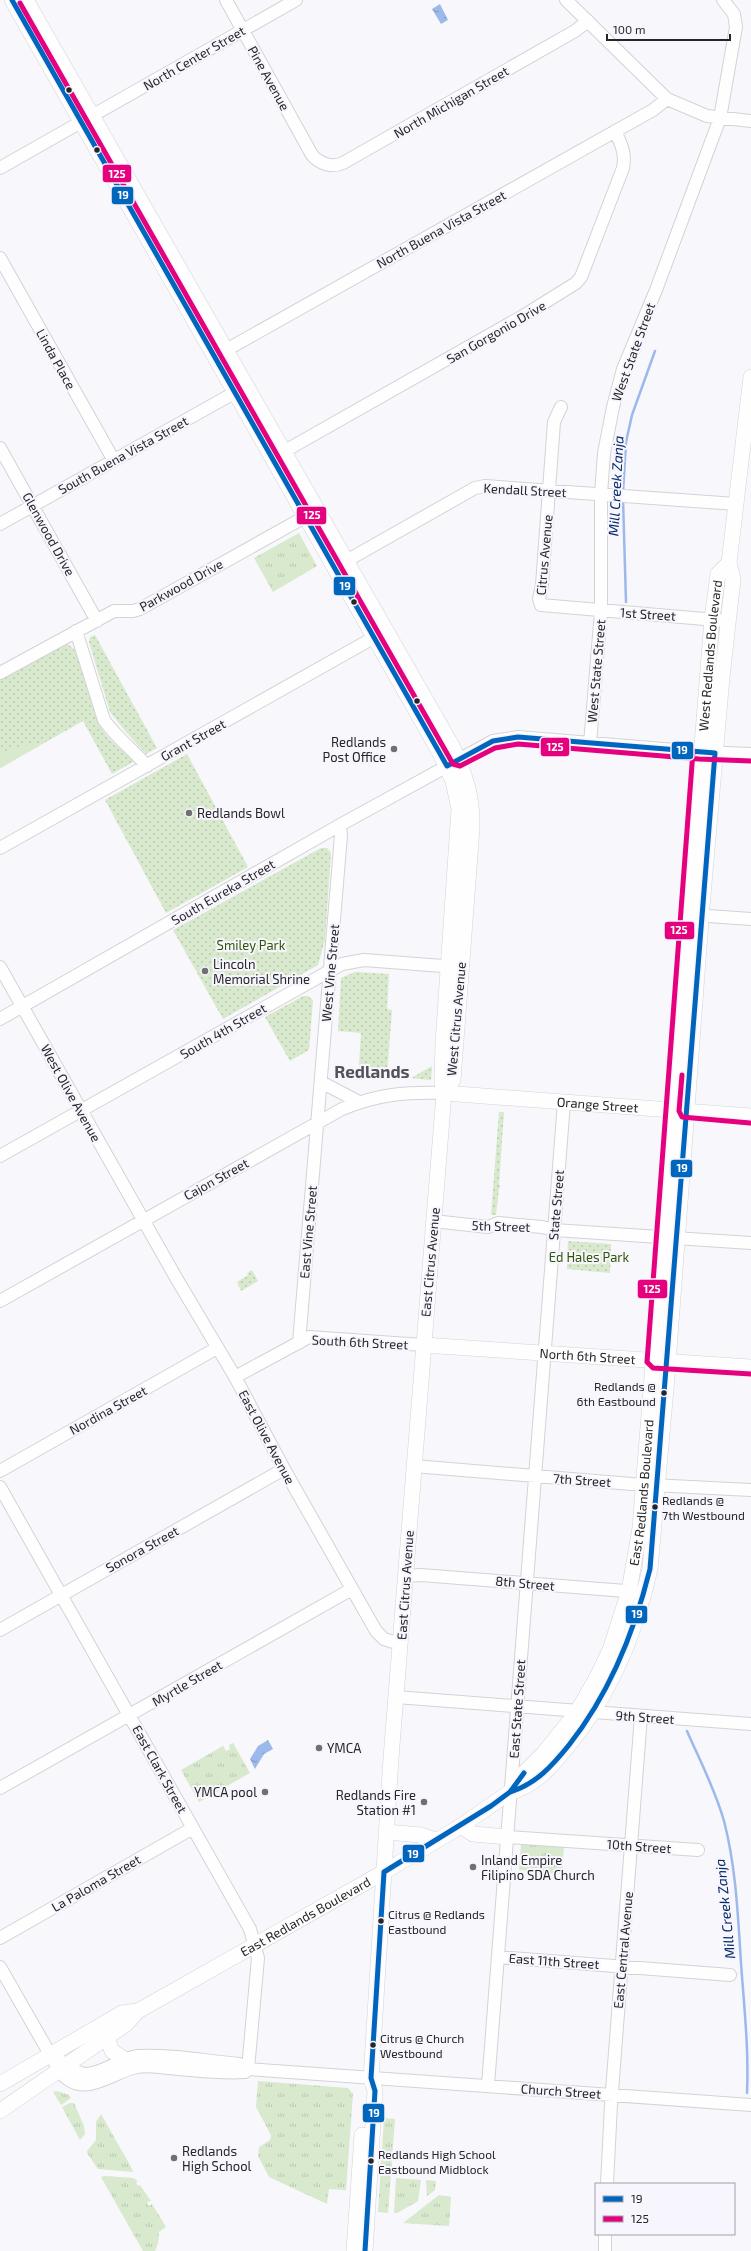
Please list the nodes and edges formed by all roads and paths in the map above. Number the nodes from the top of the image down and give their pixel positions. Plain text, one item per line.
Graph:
1 (12, 0) edge
2 (26, 0) edge
3 (226, 0) edge
4 (296, 0) edge
5 (566, 0) edge
6 (723, 0) edge
7 (588, 21) junction
8 (243, 30) junction
9 (667, 99) junction
10 (720, 118) junction
11 (87, 119) junction
12 (751, 121) edge
13 (615, 131) junction
14 (312, 155) joint
15 (0, 168) edge
16 (0, 258) edge
17 (220, 354) junction
18 (751, 377) edge
19 (240, 389) junction
20 (561, 407) dead end
21 (0, 448) edge
22 (278, 455) junction
23 (113, 459) junction
24 (549, 490) junction
25 (601, 494) junction
26 (736, 504) junction
27 (32, 506) junction
28 (311, 514) junction
29 (0, 524) edge
30 (728, 563) junction
31 (340, 565) junction
32 (544, 607) joint
33 (601, 611) junction
34 (712, 619) junction
35 (97, 620) junction
36 (728, 621) junction
37 (76, 631) junction
38 (379, 634) junction
39 (0, 673) edge
40 (590, 744) junction
41 (708, 752) junction
42 (751, 754) edge
43 (453, 763) junction
44 (147, 766) junction
45 (340, 825) junction
46 (0, 848) edge
47 (695, 916) junction
48 (751, 919) edge
49 (0, 967) edge
50 (455, 967) junction
51 (330, 970) junction
52 (22, 1006) junction
53 (0, 1019) edge
54 (321, 1082) junction
55 (444, 1093) junction
56 (359, 1102) junction
57 (564, 1102) junction
58 (81, 1110) junction
59 (680, 1111) junction
60 (751, 1116) edge
61 (318, 1122) junction
62 (0, 1156) edge
63 (143, 1219) junction
64 (433, 1221) junction
65 (554, 1230) junction
66 (670, 1238) junction
67 (751, 1243) edge
68 (0, 1301) edge
69 (299, 1343) junction
70 (423, 1345) junction
71 (217, 1348) junction
72 (545, 1353) junction
73 (661, 1361) junction
74 (751, 1367) edge
75 (235, 1377) junction
76 (414, 1466) junction
77 (284, 1469) junction
78 (0, 1471) edge
79 (535, 1476) junction
80 (651, 1484) junction
81 (0, 1487) edge
82 (751, 1490) edge
83 (406, 1576) junction
84 (527, 1584) junction
85 (352, 1589) junction
86 (630, 1591) junction
87 (645, 1593) junction
88 (62, 1595) junction
89 (0, 1630) edge
90 (400, 1644) junction
91 (396, 1697) junction
92 (517, 1706) junction
93 (577, 1712) junction
94 (592, 1713) junction
95 (130, 1716) junction
96 (641, 1716) junction
97 (751, 1724) edge
98 (0, 1788) edge
99 (510, 1792) junction
100 (460, 1826) junction
101 (193, 1828) junction
102 (386, 1832) junction
103 (508, 1837) junction
104 (436, 1840) junction
105 (632, 1846) junction
106 (698, 1850) dead end
107 (384, 1872) junction
108 (0, 1938) edge
109 (255, 1943) junction
110 (498, 1957) junction
111 (622, 1966) junction
112 (0, 1967) edge
113 (730, 1975) dead end
114 (138, 2011) junction
115 (107, 2037) junction
116 (51, 2054) junction
117 (124, 2059) junction
118 (63, 2067) junction
119 (248, 2068) junction
120 (371, 2078) junction
121 (0, 2084) edge
122 (488, 2085) junction
123 (612, 2095) junction
124 (751, 2105) edge
125 (0, 2111) edge
126 (607, 2183) edge
127 (606, 2235) edge
128 (354, 2251) edge
129 (366, 2251) edge
130 (605, 2251) edge

1 - 11 main road
2 - 11 main road
3 - 8 street, Pine Avenue
4 - 8 street, North Center Street
5 - 7 street
6 - 10 street, West State Street
7 - 9 street
7 - 14 street, North Michigan Street
8 - 11 street, North Center Street
8 - 14 street, Pine Avenue
9 - 10 street
9 - 13 street, North Buena Vista Street
10 - 12 street
10 - 25 street, West State Street
11 - 15 street, North Center Street
11 - 17 main road, West Citrus Avenue
13 - 17 street, North Buena Vista Street
13 - 22 street, San Gorgonio Drive
16 - 23 street, Linda Place
17 - 19 main road, West Citrus Avenue
18 - 26 main road, West Redlands Boulevard
19 - 22 main road, West Citrus Avenue
19 - 23 street, South Buena Vista Street
20 - 24 street, Citrus Avenue
21 - 27 street, Glenwood Drive
22 - 28 main road, West Citrus Avenue
23 - 27 street, South Buena Vista Street
24 - 25 street, Kendall Street
24 - 31 street, Kendall Street
24 - 32 street, Citrus Avenue
25 - 26 street, Kendall Street
25 - 33 street, West State Street
26 - 30 main road, West Redlands Boulevard
27 - 29 street, South Buena Vista Street
27 - 35 street, Glenwood Drive
28 - 31 main road, West Citrus Avenue
28 - 35 street, Parkwood Drive
30 - 34 main road, West Redlands Boulevard
30 - 36 main road, West Redlands Boulevard
31 - 38 main road, West Citrus Avenue
32 - 33 street, 1st Street
33 - 34 street, 1st Street
33 - 40 street, West State Street
34 - 36 street, 1st Street
34 - 41 main road, West Redlands Boulevard
35 - 37 street, Parkwood Drive
36 - 41 main road, West Redlands Boulevard
37 - 39 street, Parkwood Drive
37 - 44 street
38 - 43 main road, West Citrus Avenue
38 - 44 street, Grant Street
40 - 41 street, South Eureka Street
40 - 43 street, South Eureka Street
41 - 42 street, South Eureka Street
41 - 47 main road, West Redlands Boulevard
43 - 45 street, South Eureka Street
43 - 50 main road, West Citrus Avenue
44 - 46 street, Grant Street
45 - 51 street, West Vine Street
45 - 52 street, South Eureka Street
47 - 48 street
47 - 59 main road, West Redlands Boulevard
49 - 52 street, West Olive Avenue
50 - 51 street, South 4th Street
50 - 55 main road, West Citrus Avenue
51 - 54 street, West Vine Street
51 - 58 street, South 4th Street
52 - 53 street, South Eureka Street
52 - 58 street, West Olive Avenue
54 - 56 street
54 - 61 street, West Vine Street
55 - 56 street, Cajon Street
55 - 57 main road, Orange Street
55 - 64 main road, East Citrus Avenue
56 - 61 street, Cajon Street
57 - 59 main road, Orange Street
57 - 65 street, State Street
58 - 62 street, South 4th Street
58 - 63 street, West Olive Avenue
59 - 60 main road, Orange Street
59 - 66 main road, East Redlands Boulevard
61 - 63 street, Cajon Street
61 - 69 street, East Vine Street
63 - 68 street, Cajon Street
63 - 71 street, East Olive Avenue
64 - 65 street, 5th Street
64 - 70 main road, East Citrus Avenue
65 - 66 street, 5th Street
65 - 72 street, State Street
66 - 67 street, 5th Street
66 - 73 main road, East Redlands Boulevard
69 - 70 street, South 6th Street
69 - 75 street, South 6th Street
70 - 72 main road, North 6th Street
70 - 76 main road, East Citrus Avenue
71 - 75 street, East Olive Avenue
71 - 78 street, Nordina Street
72 - 73 main road, North 6th Street
72 - 79 street, State Street
73 - 74 main road, North 6th Street
73 - 80 main road, East Redlands Boulevard
75 - 77 street, East Olive Avenue
76 - 79 street, 7th Street
76 - 83 main road, East Citrus Avenue
77 - 85 street, East Olive Avenue
77 - 88 street, Sonora Street
79 - 80 street, 7th Street
79 - 84 street, East State Street
80 - 82 street, 7th Street
80 - 86 main road, East Redlands Boulevard
80 - 87 main road, East Redlands Boulevard
81 - 88 street, East Clark Street
83 - 84 street, 8th Street
83 - 90 main road, East Citrus Avenue
84 - 86 street, 8th Street
84 - 92 street, East State Street
85 - 90 street, East Olive Avenue
85 - 95 street, Myrtle Street
86 - 87 street, 8th Street
86 - 93 main road, East Redlands Boulevard
87 - 94 main road, East Redlands Boulevard
88 - 89 street, Sonora Street
88 - 95 street, East Clark Street
90 - 91 main road, East Citrus Avenue
91 - 92 street, 9th Street
91 - 102 main road, East Citrus Avenue
92 - 93 street, 9th Street
92 - 99 street, East State Street
93 - 94 street, 9th Street
93 - 99 main road, East Redlands Boulevard
94 - 96 street, 9th Street
94 - 99 main road, East Redlands Boulevard
95 - 98 street, Myrtle Street
95 - 101 street, East Clark Street
96 - 97 street, 9th Street
96 - 105 street, East Central Avenue
99 - 100 main road, East Redlands Boulevard
99 - 103 street, East State Street
100 - 103 main road
100 - 104 main road, East Redlands Boulevard
101 - 108 street, La Paloma Street
101 - 109 street, East Clark Street
102 - 104 main road
102 - 107 main road, East Citrus Avenue
103 - 105 street, 10th Street
103 - 110 street, East State Street
104 - 107 main road, East Redlands Boulevard
105 - 106 street, 10th Street
105 - 111 street, East Central Avenue
107 - 109 main road, East Redlands Boulevard
107 - 120 main road, East Citrus Avenue
109 - 114 main road, East Redlands Boulevard
109 - 119 street, East Clark Street
110 - 111 street, East 11th Street
110 - 122 street, East State Street
111 - 113 street, East 11th Street
111 - 123 street, East Central Avenue
112 - 116 street
114 - 115 main road, East Redlands Boulevard
114 - 116 main road, East Redlands Boulevard
115 - 117 main road
115 - 118 main road, East Redlands Boulevard
116 - 118 street
116 - 121 main road, East Redlands Boulevard
117 - 118 street
117 - 119 street
118 - 119 street
118 - 125 main road, East Redlands Boulevard
119 - 120 street, Church Street
120 - 122 street, Church Street
120 - 128 main road, East Citrus Avenue
120 - 129 main road, East Citrus Avenue
122 - 123 street, Church Street
123 - 124 street, Church Street
123 - 126 street, East Central Avenue
127 - 130 street

